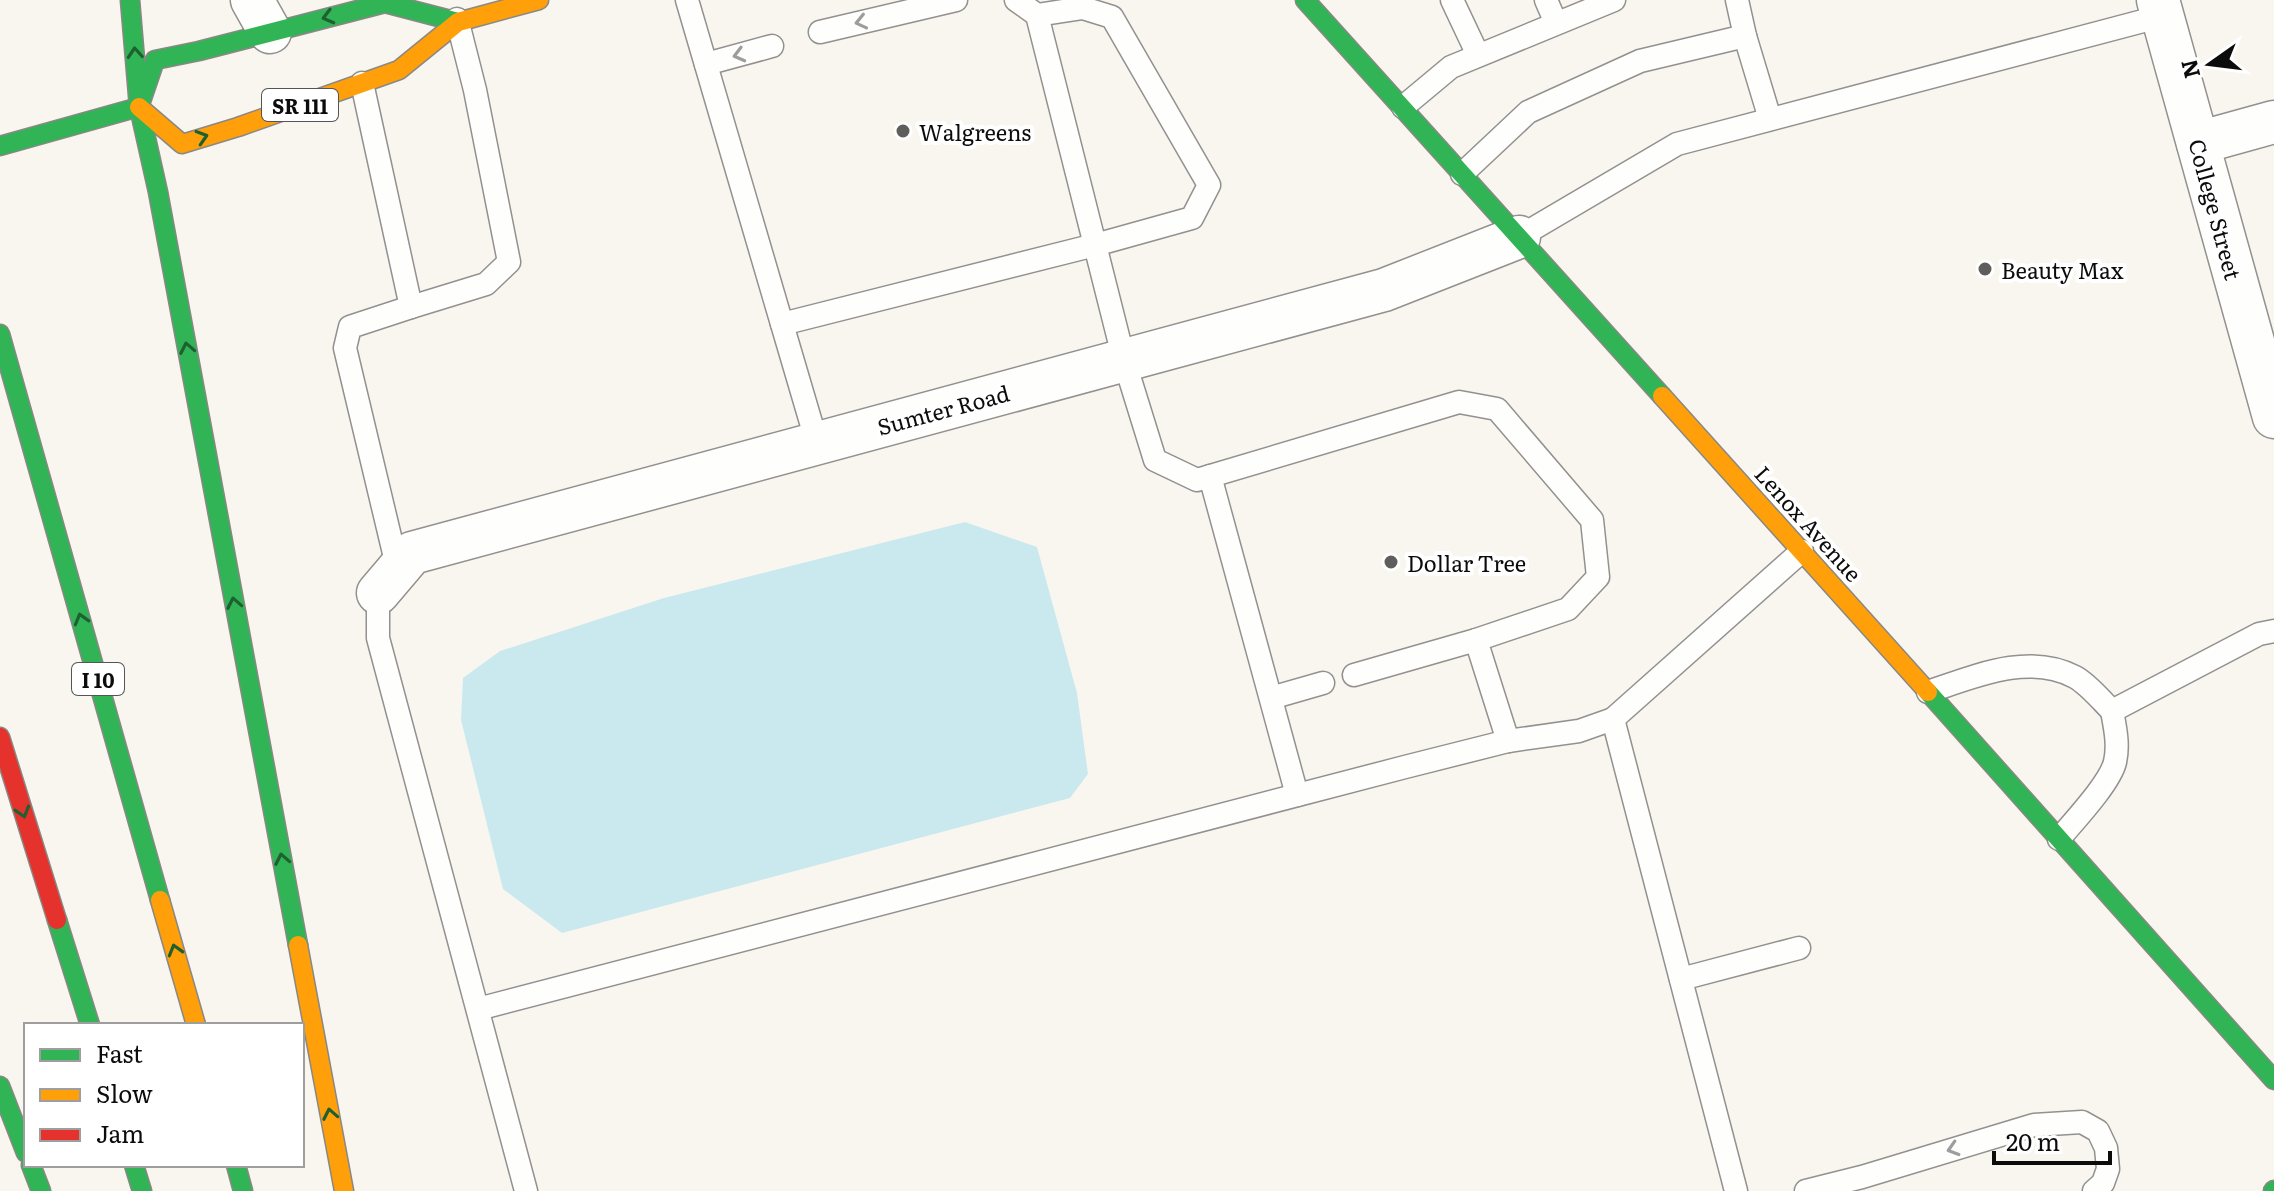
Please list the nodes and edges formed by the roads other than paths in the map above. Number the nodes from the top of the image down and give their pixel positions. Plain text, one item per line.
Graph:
1 (130, 0) edge
2 (539, 0) edge
3 (687, 0) edge
4 (956, 0) edge
5 (1016, 0) edge
6 (1305, 0) edge
7 (1452, 0) edge
8 (1546, 0) edge
9 (1614, 0) edge
10 (1737, 0) edge
11 (507, 4) edge
12 (1585, 5) edge
13 (2160, 8) edge
14 (455, 11) edge
15 (1037, 15) junction
16 (261, 16) edge
17 (1556, 23) junction
18 (820, 32) dead end
19 (1745, 36) junction
20 (772, 46) dead end
21 (1478, 55) junction
22 (706, 64) junction
23 (362, 83) junction
24 (139, 107) junction
25 (1403, 107) junction
26 (1770, 119) junction
27 (2274, 122) edge
28 (2198, 143) junction
29 (0, 146) edge
30 (1462, 174) junction
31 (1519, 237) junction
32 (1095, 245) junction
33 (411, 307) junction
34 (782, 324) junction
35 (0, 334) edge
36 (1124, 360) junction
37 (2274, 417) edge
38 (817, 443) junction
39 (1210, 476) junction
40 (1802, 551) junction
41 (388, 581) junction
42 (2274, 631) edge
43 (1476, 640) junction
44 (1354, 675) dead end
45 (1323, 683) dead end
46 (1928, 692) junction
47 (1271, 698) junction
48 (2112, 711) junction
49 (1613, 719) junction
50 (0, 737) edge
51 (1508, 741) junction
52 (1297, 795) junction
53 (2059, 839) junction
54 (1799, 948) dead end
55 (1681, 979) junction
56 (478, 1009) junction
57 (89, 1023) edge
58 (195, 1023) edge
59 (2274, 1080) edge
60 (0, 1086) edge
61 (24, 1148) edge
62 (32, 1167) edge
63 (135, 1167) edge
64 (237, 1167) edge
65 (41, 1191) edge
66 (142, 1191) edge
67 (243, 1191) edge
68 (344, 1191) edge
69 (526, 1191) edge
70 (1736, 1191) edge
71 (1806, 1191) edge
72 (2094, 1191) edge

24 -> 1 main road
2 - 11 main road, SR 111
3 - 22 lane
4 -> 18 lane
5 - 15 lane
6 - 25 main road, Lenox Avenue
7 - 21 lane
8 - 17 lane
9 - 12 lane
10 - 19 lane
11 - 14 main road, SR 111
12 - 17 lane
13 - 26 lane
13 - 28 street, College Street
14 -> 16 main road, SR 111
14 - 23 main road, SR 111
14 - 33 lane
15 - 32 lane
15 - 32 lane
16 - 24 main road, SR 111
17 - 21 lane
19 - 26 lane
19 - 30 lane
20 -> 22 lane
21 - 25 lane
22 - 34 lane
24 -> 23 main road, SR 111
23 - 33 lane
24 - 29 main road
68 -> 24 main road
25 - 30 main road, Lenox Avenue
26 - 31 lane
27 - 28 street
28 - 37 street, College Street
30 - 31 main road, Lenox Avenue
31 - 36 street, Sumter Road
31 - 40 main road, Lenox Avenue
32 - 34 lane
32 - 36 lane
33 - 41 lane
34 - 38 lane
58 -> 35 main road, I 10
36 - 38 street, Sumter Road
36 - 39 lane
38 - 41 street, Sumter Road
39 - 43 lane
39 - 47 lane
40 - 46 main road, Lenox Avenue
40 - 49 lane
41 - 56 lane
42 - 48 lane
43 - 44 lane
43 - 51 lane
45 - 47 lane
46 - 48 lane
46 - 53 main road, Lenox Avenue
47 - 52 lane
48 - 53 lane
49 - 51 lane
49 - 55 lane
50 -> 57 main road
51 - 52 lane
52 - 56 lane
53 - 59 main road, Lenox Avenue
54 - 55 lane
55 - 70 lane
56 - 69 lane
60 - 61 main road
62 - 65 main road
63 - 66 main road
64 - 67 main road
72 -> 71 lane

